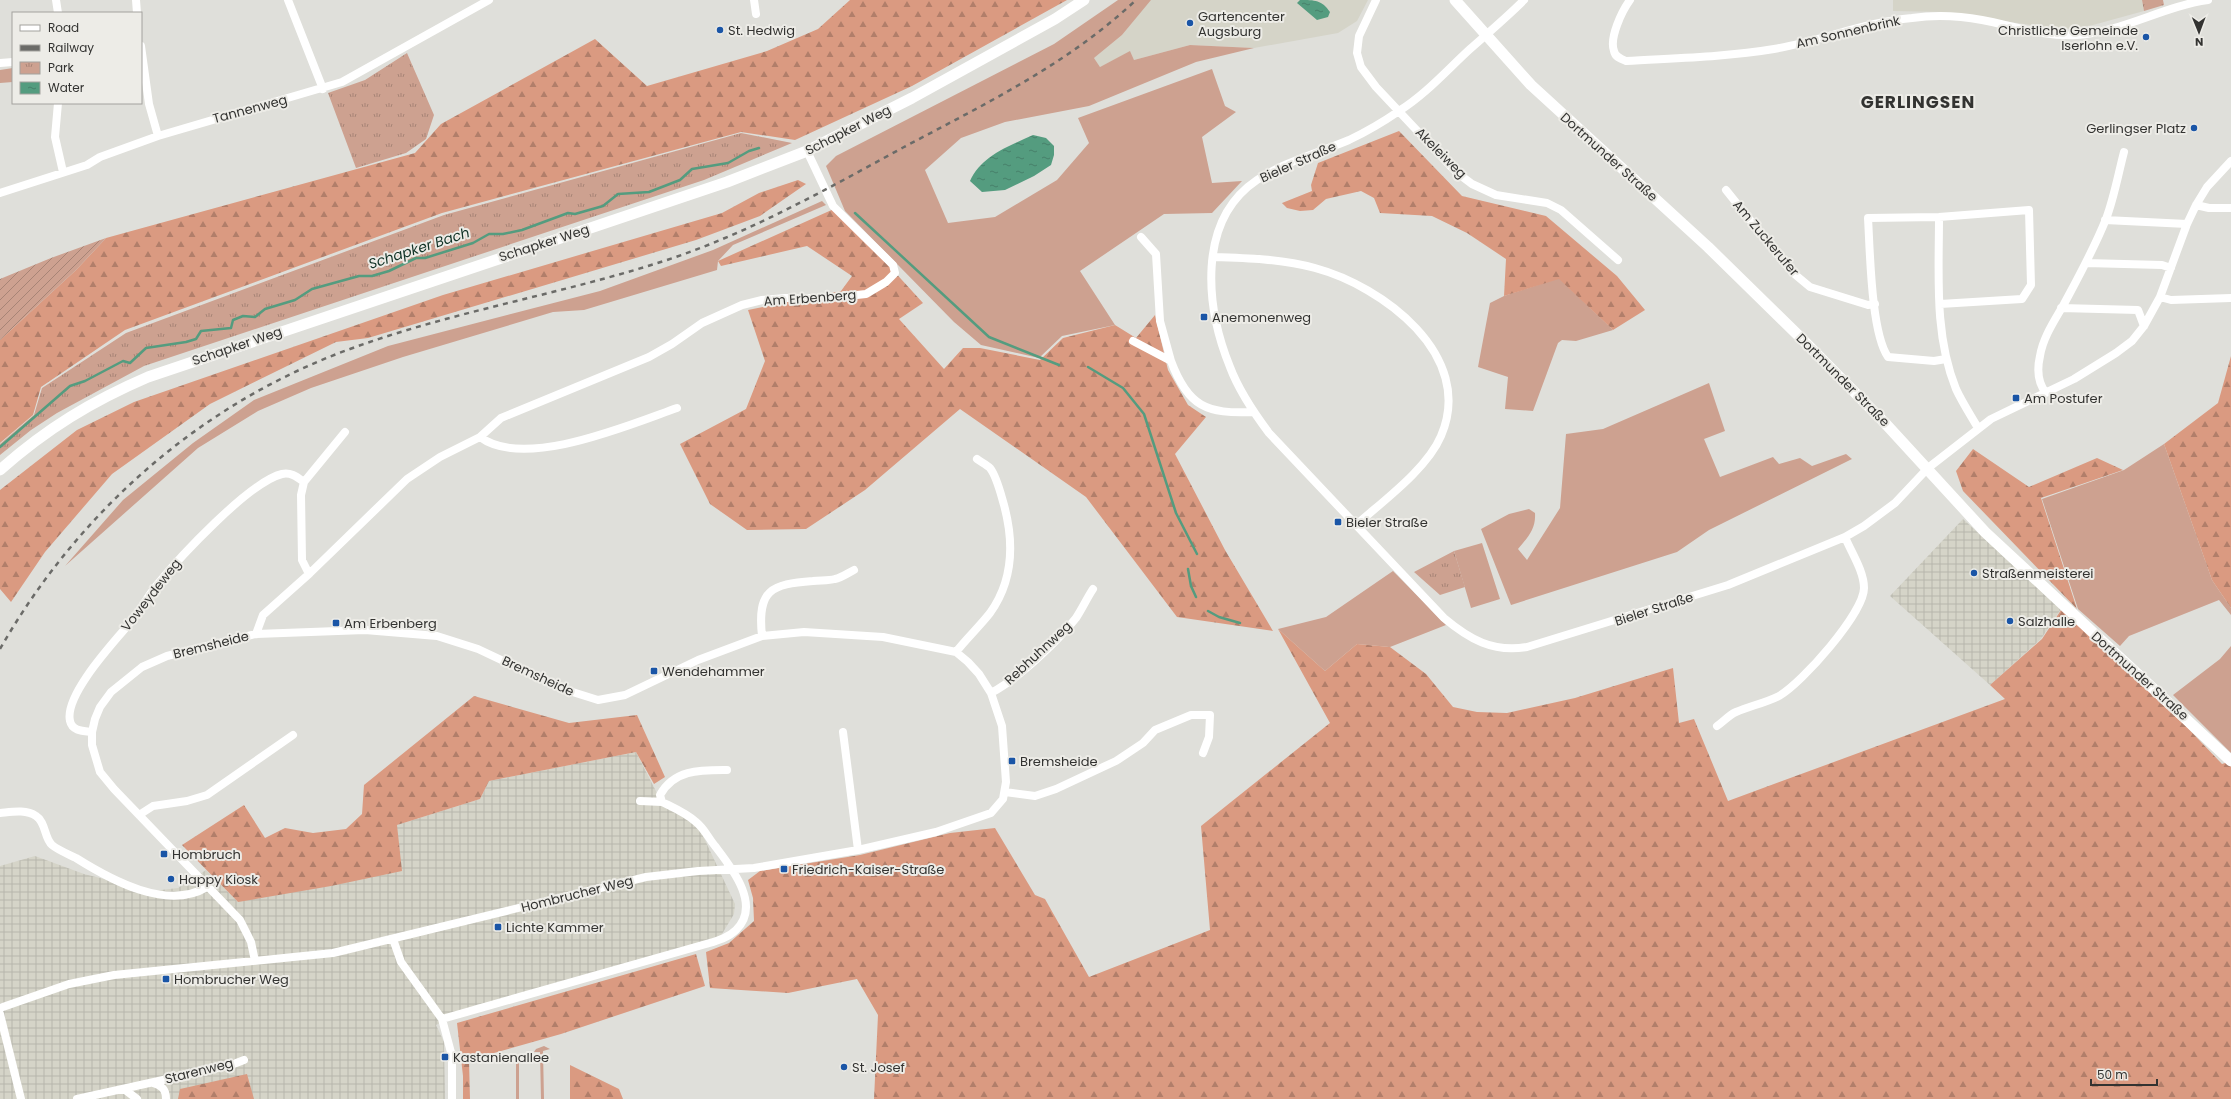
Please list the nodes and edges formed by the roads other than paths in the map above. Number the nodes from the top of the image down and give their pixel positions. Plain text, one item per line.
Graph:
1 (56, 0) edge
2 (136, 0) edge
3 (288, 0) edge
4 (490, 0) edge
5 (754, 0) edge
6 (1084, 0) edge
7 (1376, 0) edge
8 (1455, 0) edge
9 (1524, 0) edge
10 (1630, 0) edge
11 (2208, 0) edge
12 (58, 12) edge
13 (137, 12) edge
14 (756, 14) dead end
15 (1486, 36) junction
16 (142, 53) edge
17 (12, 62) edge
18 (0, 63) edge
19 (323, 88) junction
20 (58, 104) edge
21 (1399, 111) junction
22 (158, 136) junction
23 (807, 151) junction
24 (2124, 152) dead end
25 (2231, 161) edge
26 (63, 172) junction
27 (1726, 190) dead end
28 (0, 193) edge
29 (2196, 205) junction
30 (2231, 208) edge
31 (1939, 217) junction
32 (2105, 220) junction
33 (2187, 224) junction
34 (1141, 237) dead end
35 (1213, 257) junction
36 (1618, 260) dead end
37 (2086, 263) junction
38 (2171, 268) junction
39 (2160, 297) junction
40 (2231, 298) edge
41 (1875, 304) junction
42 (1940, 304) junction
43 (2061, 308) junction
44 (2144, 326) junction
45 (1133, 341) dead end
46 (1946, 359) junction
47 (1171, 361) junction
48 (2046, 393) junction
49 (678, 408) dead end
50 (1253, 412) junction
51 (1978, 428) junction
52 (345, 432) dead end
53 (480, 437) junction
54 (978, 459) dead end
55 (1928, 468) junction
56 (0, 470) edge
57 (304, 482) junction
58 (1356, 525) junction
59 (1845, 536) junction
60 (854, 570) dead end
61 (309, 574) junction
62 (1093, 589) dead end
63 (256, 634) junction
64 (762, 636) junction
65 (956, 652) junction
66 (991, 693) junction
67 (1717, 726) dead end
68 (92, 732) junction
69 (843, 732) dead end
70 (293, 735) dead end
71 (1203, 753) dead end
72 (2231, 761) edge
73 (727, 770) dead end
74 (1005, 792) junction
75 (640, 801) dead end
76 (662, 802) junction
77 (0, 813) edge
78 (139, 815) junction
79 (858, 850) junction
80 (732, 869) junction
81 (207, 887) junction
82 (393, 939) junction
83 (255, 961) junction
84 (0, 1008) edge
85 (0, 1014) edge
86 (442, 1020) junction
87 (244, 1060) dead end
88 (153, 1083) junction
89 (124, 1089) junction
90 (21, 1099) edge
91 (77, 1099) edge
92 (137, 1099) edge
93 (166, 1099) edge
94 (452, 1099) edge

1 - 12 street
2 - 13 street
3 - 19 street
4 - 19 street, Tannenweg
5 - 14 street
6 - 23 street, Schapker Weg
7 - 21 street, Akeleiweg
8 - 15 street, Dortmunder Straße
9 - 15 street, Bieler Straße
10 - 11 street, Am Sonnenbrink
15 - 21 street, Bieler Straße
15 - 55 street, Dortmunder Straße
16 - 22 street
17 - 18 street
19 - 22 street, Tannenweg
20 - 26 street
21 - 35 street, Bieler Straße
21 - 36 street, Akeleiweg
22 - 26 street, Tannenweg
23 - 53 street, Am Erbenberg
23 - 56 street, Schapker Weg
24 - 32 street
25 - 29 street, Bieler Straße
26 - 28 street, Tannenweg
27 - 41 street, Am Zuckerufer
29 - 30 street
29 - 33 street, Bieler Straße
31 - 41 street
31 - 42 street
31 - 42 street
32 - 33 street
32 - 37 street
33 - 38 street, Bieler Straße
34 - 47 street
35 - 50 street, Bieler Straße
35 - 58 street
37 - 38 street
37 - 43 street
38 - 39 street, Bieler Straße
39 - 40 street
39 - 44 street, Bieler Straße
41 - 46 street
42 - 46 street
43 - 44 street
43 - 48 street
44 - 48 street, Bieler Straße
45 - 47 street
46 - 51 street
47 - 50 street
48 - 51 street, Bieler Straße
49 - 53 street
50 - 58 street, Bieler Straße
51 - 55 street, Bieler Straße
52 - 57 street
53 - 61 street, Am Erbenberg
54 - 65 street
55 - 59 street, Bieler Straße
55 - 72 street, Dortmunder Straße
57 - 61 street
57 - 68 street, Voweydeweg
58 - 59 street, Bieler Straße
59 - 67 street
60 - 64 street
61 - 63 street, Am Erbenberg
62 - 66 street, Rebhuhnweg
63 - 64 street, Bremsheide
63 - 68 street, Bremsheide
64 - 65 street, Bremsheide
65 - 66 street, Bremsheide
66 - 74 street, Bremsheide
68 - 78 street, Bremsheide
69 - 79 street
70 - 78 street
71 - 74 street
73 - 76 street
74 - 79 street, Hombrucher Weg
75 - 76 street
76 - 80 street
77 - 81 street
78 - 81 street, Bremsheide
79 - 80 street, Hombrucher Weg
80 - 82 street, Hombrucher Weg
80 - 86 street
81 - 83 street, Bremsheide
82 - 83 street, Hombrucher Weg
82 - 86 street
83 - 84 street, Hombrucher Weg
85 - 90 street
86 - 94 street
87 - 88 street, Starenweg
88 - 89 street, Starenweg
88 - 93 street, Starenweg
89 - 91 street, Starenweg
89 - 92 street

